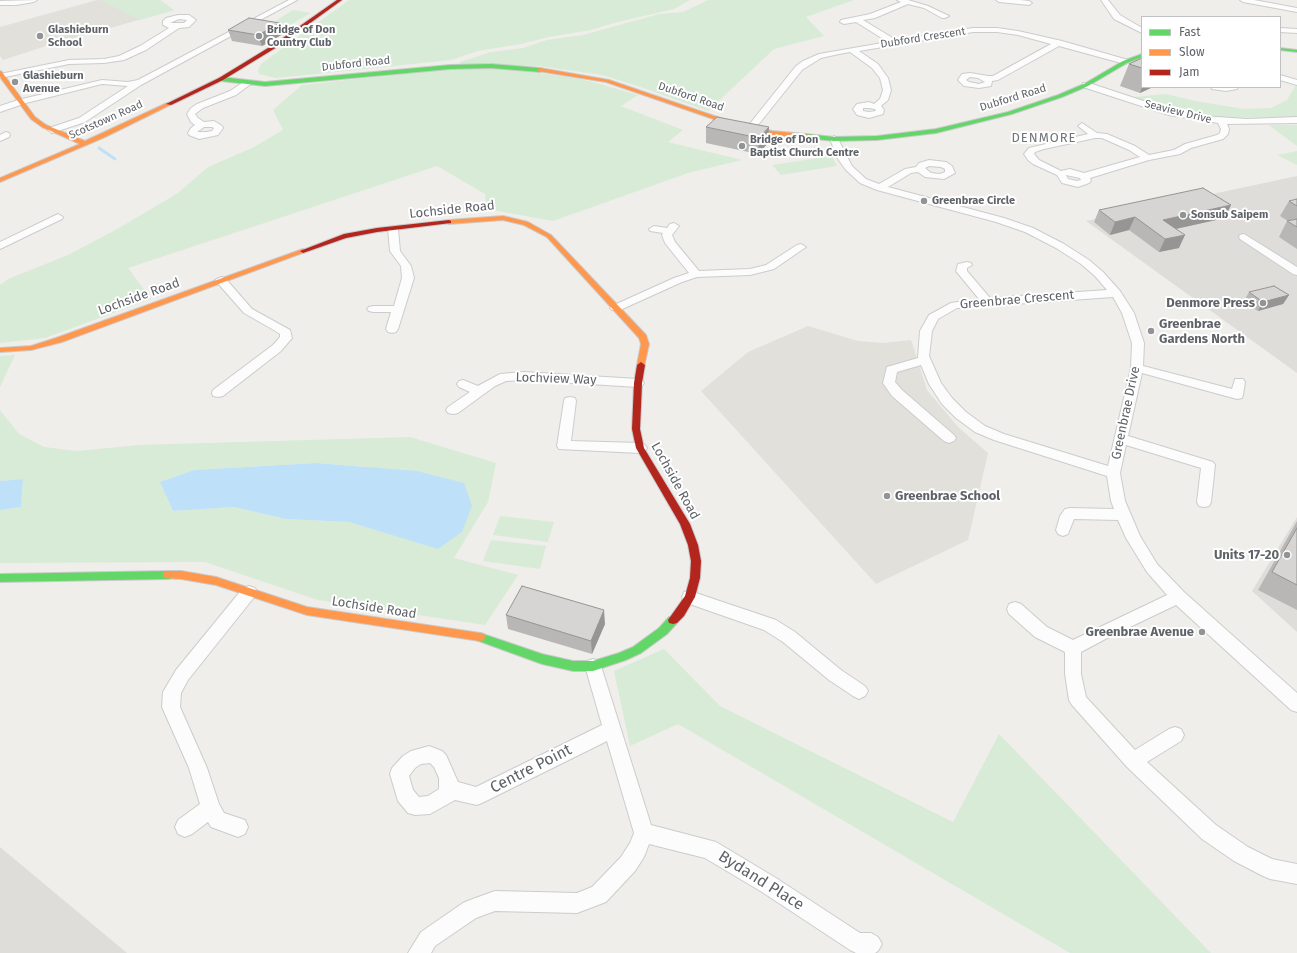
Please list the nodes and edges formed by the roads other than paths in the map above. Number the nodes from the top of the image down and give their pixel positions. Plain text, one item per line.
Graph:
1 (34, 0) edge
2 (294, 0) edge
3 (340, 0) edge
4 (900, 0) edge
5 (999, 0) edge
6 (1104, 0) edge
7 (1243, 0) edge
8 (908, 2) junction
9 (1030, 3) dead end
10 (0, 4) edge
11 (1297, 10) edge
12 (943, 13) dead end
13 (858, 20) junction
14 (844, 22) dead end
15 (177, 26) dead end
16 (1141, 30) edge
17 (1281, 30) edge
18 (1297, 30) edge
19 (228, 41) edge
20 (895, 43) junction
21 (1059, 43) junction
22 (852, 50) junction
23 (1281, 50) edge
24 (1297, 51) edge
25 (1141, 55) edge
26 (1125, 62) junction
27 (1, 75) edge
28 (1281, 77) edge
29 (221, 79) junction
30 (987, 79) dead end
31 (138, 83) junction
32 (248, 83) junction
33 (1297, 83) edge
34 (1086, 85) junction
35 (21, 103) junction
36 (876, 106) dead end
37 (0, 109) edge
38 (1297, 120) edge
39 (1221, 122) junction
40 (202, 125) dead end
41 (1082, 126) dead end
42 (751, 128) junction
43 (52, 130) junction
44 (1095, 135) junction
45 (834, 139) junction
46 (84, 143) junction
47 (1146, 158) junction
48 (920, 169) dead end
49 (0, 180) edge
50 (880, 188) junction
51 (58, 217) dead end
52 (393, 229) junction
53 (654, 229) dead end
54 (1244, 237) dead end
55 (0, 246) edge
56 (801, 247) dead end
57 (967, 265) dead end
58 (738, 272) junction
59 (1297, 272) edge
60 (696, 274) junction
61 (221, 280) junction
62 (744, 283) dead end
63 (1116, 293) junction
64 (987, 302) junction
65 (616, 308) junction
66 (373, 309) dead end
67 (398, 309) junction
68 (392, 329) dead end
69 (0, 350) edge
70 (924, 360) junction
71 (1137, 368) junction
72 (238, 377) junction
73 (1238, 382) dead end
74 (638, 383) junction
75 (251, 384) dead end
76 (463, 384) dead end
77 (479, 392) junction
78 (218, 393) dead end
79 (570, 400) dead end
80 (453, 410) dead end
81 (949, 438) dead end
82 (1120, 439) junction
83 (640, 448) junction
84 (1113, 473) junction
85 (1204, 502) dead end
86 (1123, 515) junction
87 (1063, 530) dead end
88 (0, 578) edge
89 (248, 592) junction
90 (690, 597) junction
91 (1178, 597) junction
92 (1015, 609) dead end
93 (1073, 648) junction
94 (593, 666) junction
95 (859, 691) dead end
96 (1297, 704) edge
97 (612, 729) junction
98 (1175, 735) dead end
99 (1133, 761) junction
100 (449, 787) dead end
101 (211, 808) junction
102 (185, 827) dead end
103 (238, 827) dead end
104 (644, 833) junction
105 (1297, 874) edge
106 (871, 944) dead end
107 (419, 953) edge

1 - 10 street
2 - 31 street
3 - 29 street, Scotstown Road
4 - 8 street
5 - 9 street
6 - 16 street
7 - 11 street
8 - 12 street
8 - 13 street
13 - 14 street
13 - 20 street
15 - 27 street
17 - 18 street
19 - 31 street
20 - 21 street, Dubford Crescent
20 - 22 street, Dubford Crescent
21 - 26 street, Dubford Crescent
21 - 30 street
22 - 36 street
22 - 42 street, Dubford Crescent
23 - 24 street
25 - 26 street, Dubford Road
26 - 34 street, Dubford Road
27 - 35 street
28 - 33 street
29 - 32 street, Dubford Road
29 - 46 street, Scotstown Road
31 - 35 street
31 - 43 street
32 - 40 street
32 - 42 street, Dubford Road
34 - 39 street, Seaview Drive
34 - 45 street, Dubford Road
35 - 37 street
35 - 43 street
38 - 39 street, Seaview Drive
39 - 47 street
41 - 44 street
42 - 45 street, Dubford Road
43 - 46 street
44 - 47 street
44 - 47 street
45 - 50 street, Greenbrae Drive
46 - 49 street, Scotstown Road
48 - 50 street
50 - 63 street, Greenbrae Drive
51 - 55 street
52 - 61 street, Lochside Road
52 - 65 street, Lochside Road
52 - 67 street
53 - 60 street
54 - 59 street
56 - 58 street
57 - 64 street
58 - 60 street
58 - 62 street
60 - 65 street
61 - 69 street, Lochside Road
61 - 72 street
63 - 64 street, Greenbrae Crescent
63 - 71 street, Greenbrae Drive
64 - 70 street, Greenbrae Crescent
65 - 74 street, Lochside Road
66 - 67 street
67 - 68 street
70 - 81 street
70 - 84 street, Greenbrae Crescent
71 - 73 street
71 - 82 street, Greenbrae Drive
72 - 75 street
72 - 78 street
74 - 77 street, Lochview Way
74 - 83 street, Lochside Road
76 - 77 street
77 - 80 street, Lochview Way
79 - 83 street
82 - 84 street, Greenbrae Drive
82 - 85 street
83 - 90 street, Lochside Road
84 - 86 street, Greenbrae Drive
86 - 87 street
86 - 91 street, Greenbrae Drive
88 - 89 street, Lochside Road
89 - 94 street, Lochside Road
89 - 101 street
90 - 94 street, Lochside Road
90 - 95 street
91 - 93 street
91 - 96 street, Greenbrae Drive
92 - 93 street
93 - 99 street
94 - 97 street
97 - 100 street, Centre Point
97 - 104 street
98 - 99 street
99 - 105 street
101 - 102 street
101 - 103 street
104 - 106 street, Bydand Place
104 - 107 street

